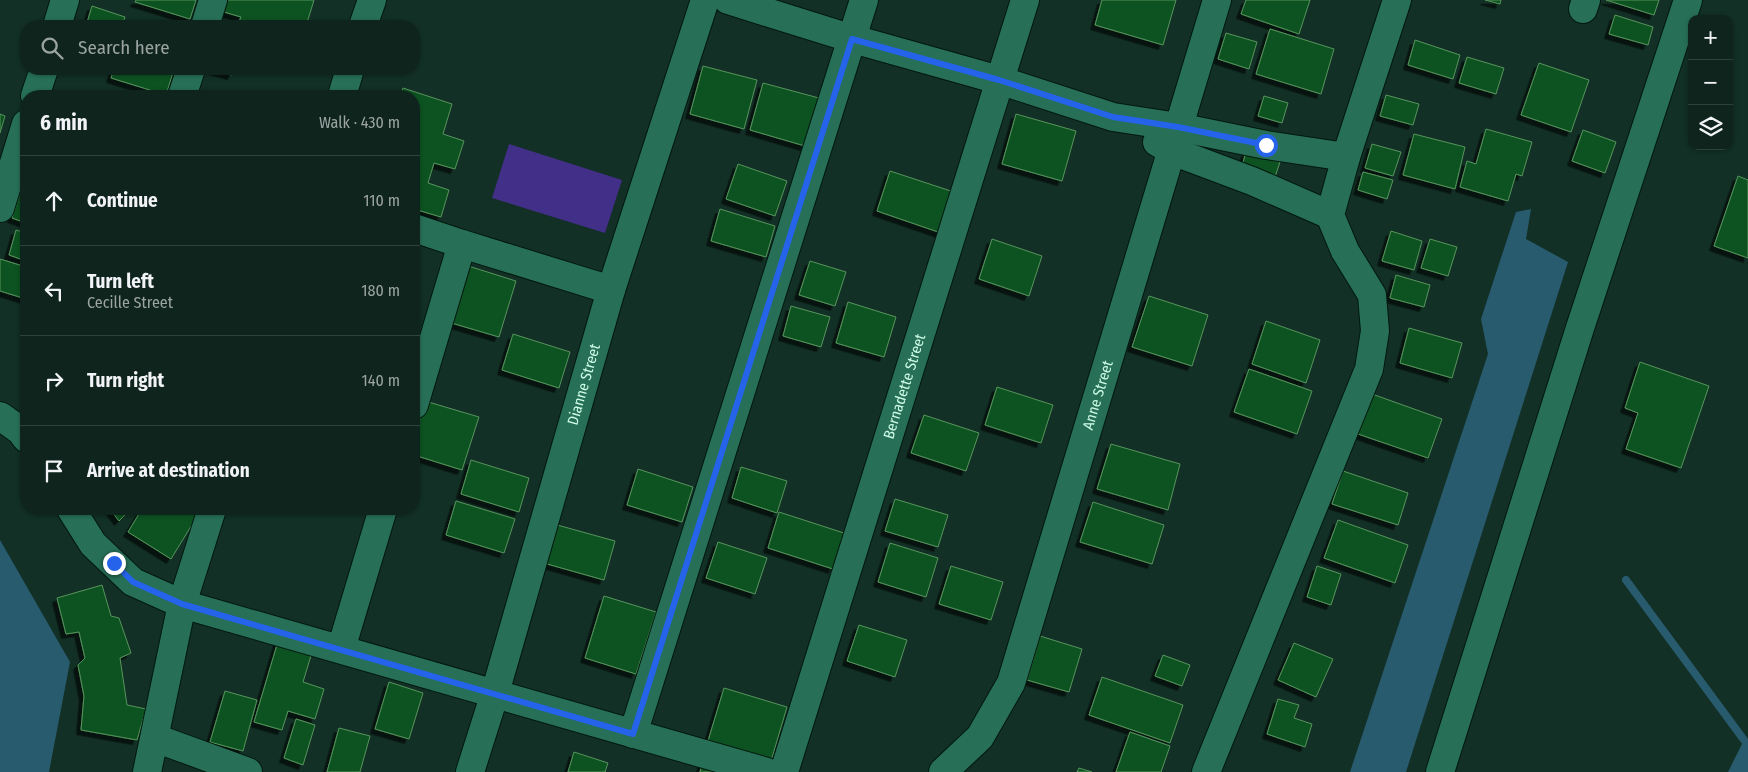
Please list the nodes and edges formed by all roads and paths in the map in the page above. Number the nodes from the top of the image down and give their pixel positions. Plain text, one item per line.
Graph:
1 (65, 0) edge
2 (213, 0) edge
3 (372, 0) edge
4 (705, 0) edge
5 (728, 0) edge
6 (864, 0) edge
7 (1025, 0) edge
8 (1217, 0) edge
9 (1397, 0) edge
10 (1688, 0) edge
11 (59, 20) edge
12 (207, 20) edge
13 (365, 20) edge
14 (852, 39) junction
15 (42, 75) edge
16 (189, 75) edge
17 (348, 75) edge
18 (999, 80) junction
19 (37, 90) edge
20 (184, 90) edge
21 (344, 90) edge
22 (1175, 139) junction
23 (20, 143) edge
24 (1346, 157) junction
25 (0, 208) edge
26 (1330, 215) junction
27 (420, 230) edge
28 (462, 244) junction
29 (611, 290) junction
30 (420, 385) edge
31 (0, 416) edge
32 (20, 430) edge
33 (75, 515) edge
34 (210, 515) edge
35 (381, 515) edge
36 (182, 604) junction
37 (341, 649) junction
38 (495, 693) junction
39 (633, 734) junction
40 (155, 738) junction
41 (147, 772) edge
42 (248, 772) edge
43 (470, 772) edge
44 (767, 772) edge
45 (784, 772) edge
46 (943, 772) edge
47 (1206, 772) edge
48 (1440, 772) edge

1 - 11 street
2 - 12 street
3 - 13 street
4 - 29 street, Dianne Street
5 - 14 street
6 - 14 street
7 - 18 street, Bernadette Street
8 - 22 street, Anne Street
9 - 24 street
10 - 48 street
14 - 18 street
14 - 39 street
15 - 19 street
16 - 20 street
17 - 21 street
18 - 22 street
18 - 45 street, Bernadette Street
22 - 24 street
22 - 26 street
22 - 46 street, Anne Street
23 - 25 street
24 - 26 street
26 - 47 street
27 - 28 street
28 - 29 street
28 - 30 street
29 - 38 street, Dianne Street
31 - 32 street
33 - 36 street
34 - 36 street
35 - 37 street
36 - 37 street
36 - 40 street
37 - 38 street
38 - 39 street
38 - 43 street, Dianne Street
39 - 44 street
40 - 41 street
40 - 42 street

